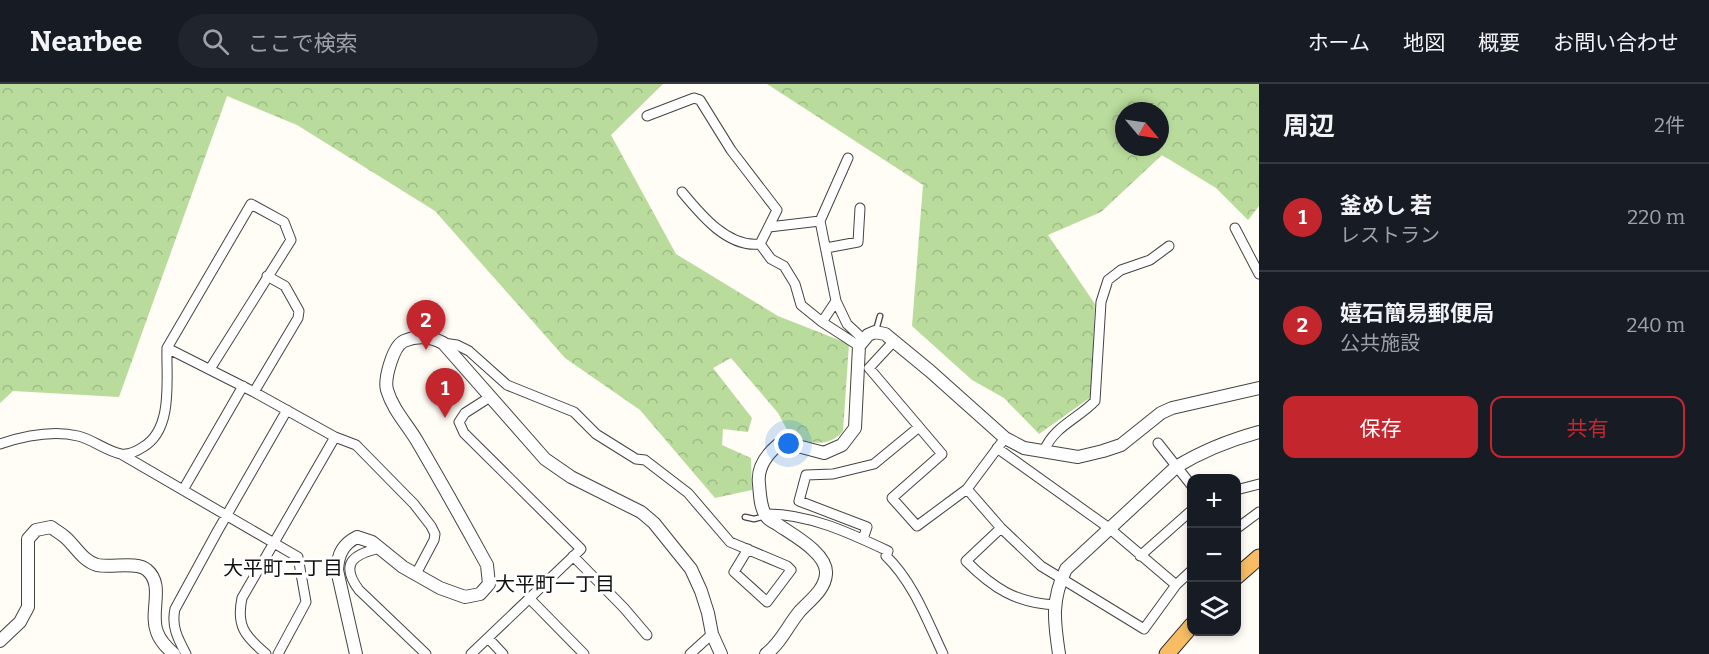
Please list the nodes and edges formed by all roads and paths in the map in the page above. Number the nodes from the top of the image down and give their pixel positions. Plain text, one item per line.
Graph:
1 (647, 116) dead end
2 (848, 158) dead end
3 (682, 192) dead end
4 (860, 208) dead end
5 (820, 221) junction
6 (769, 227) junction
7 (1235, 228) dead end
8 (760, 244) junction
9 (1169, 246) dead end
10 (826, 249) junction
11 (1259, 274) edge
12 (267, 276) junction
13 (836, 301) junction
14 (880, 316) dead end
15 (822, 322) junction
16 (875, 332) junction
17 (894, 341) junction
18 (443, 343) junction
19 (861, 343) junction
20 (167, 348) junction
21 (210, 369) junction
22 (243, 386) junction
23 (1259, 388) edge
24 (254, 392) junction
25 (490, 397) junction
26 (286, 410) junction
27 (919, 427) junction
28 (1259, 432) edge
29 (334, 437) junction
30 (1001, 443) junction
31 (1158, 443) dead end
32 (0, 444) edge
33 (1044, 451) junction
34 (121, 454) junction
35 (1176, 467) junction
36 (1187, 481) edge
37 (1259, 484) edge
38 (968, 489) junction
39 (1241, 489) edge
40 (183, 490) junction
41 (1259, 512) edge
42 (1187, 514) edge
43 (226, 515) junction
44 (765, 515) junction
45 (745, 517) dead end
46 (1001, 528) junction
47 (1109, 528) junction
48 (1237, 528) edge
49 (863, 539) junction
50 (274, 542) junction
51 (380, 548) junction
52 (748, 549) junction
53 (573, 556) junction
54 (1140, 556) junction
55 (1259, 557) edge
56 (1241, 573) edge
57 (416, 574) junction
58 (1187, 574) edge
59 (1062, 578) junction
60 (1176, 585) junction
61 (529, 598) junction
62 (1055, 605) junction
63 (1187, 630) edge
64 (712, 634) junction
65 (647, 635) dead end
66 (488, 638) junction
67 (0, 640) edge
68 (174, 654) edge
69 (186, 654) edge
70 (266, 654) edge
71 (278, 654) edge
72 (356, 654) edge
73 (426, 654) edge
74 (471, 654) edge
75 (503, 654) edge
76 (584, 654) edge
77 (690, 654) edge
78 (721, 654) edge
79 (766, 654) edge
80 (943, 654) edge
81 (1059, 654) edge
82 (1167, 654) edge

1 - 6 street
2 - 5 street
3 - 8 street
4 - 10 street
5 - 6 street
5 - 10 street
6 - 8 street
7 - 11 street
8 - 15 street
9 - 33 street
10 - 13 street
12 - 20 street
12 - 21 street
12 - 24 street
13 - 15 street
13 - 19 street
14 - 16 lane
15 - 19 street
16 - 17 street
16 - 19 street
17 - 27 street
17 - 30 street
18 - 25 street
18 - 52 street
18 - 57 street
19 - 44 street
20 - 21 street
20 - 34 street
21 - 22 street
22 - 24 street
22 - 40 street
23 - 33 street
24 - 26 street
25 - 53 street
25 - 64 street
26 - 29 street
26 - 43 street
27 - 38 street
27 - 49 street
28 - 35 street
29 - 50 street
29 - 57 street
30 - 33 street
30 - 38 street
30 - 47 street
31 - 35 street
32 - 34 street
34 - 40 street
35 - 36 street
35 - 47 street
37 - 39 street
38 - 46 street
40 - 43 street
41 - 48 street
42 - 54 street
43 - 50 street
43 - 69 street
44 - 45 lane
44 - 49 street
44 - 79 street
46 - 59 street
46 - 62 street
47 - 54 street
47 - 59 street
49 - 80 street
50 - 70 street
50 - 71 street
51 - 57 street
51 - 72 street
51 - 73 street
52 - 52 street
53 - 61 street
53 - 65 street
54 - 60 street
55 - 56 highway
58 - 60 street
59 - 60 street
59 - 62 street
61 - 66 street
61 - 76 street
62 - 81 street
63 - 82 highway
64 - 77 street
64 - 78 street
66 - 74 street
66 - 75 street
67 - 68 street

